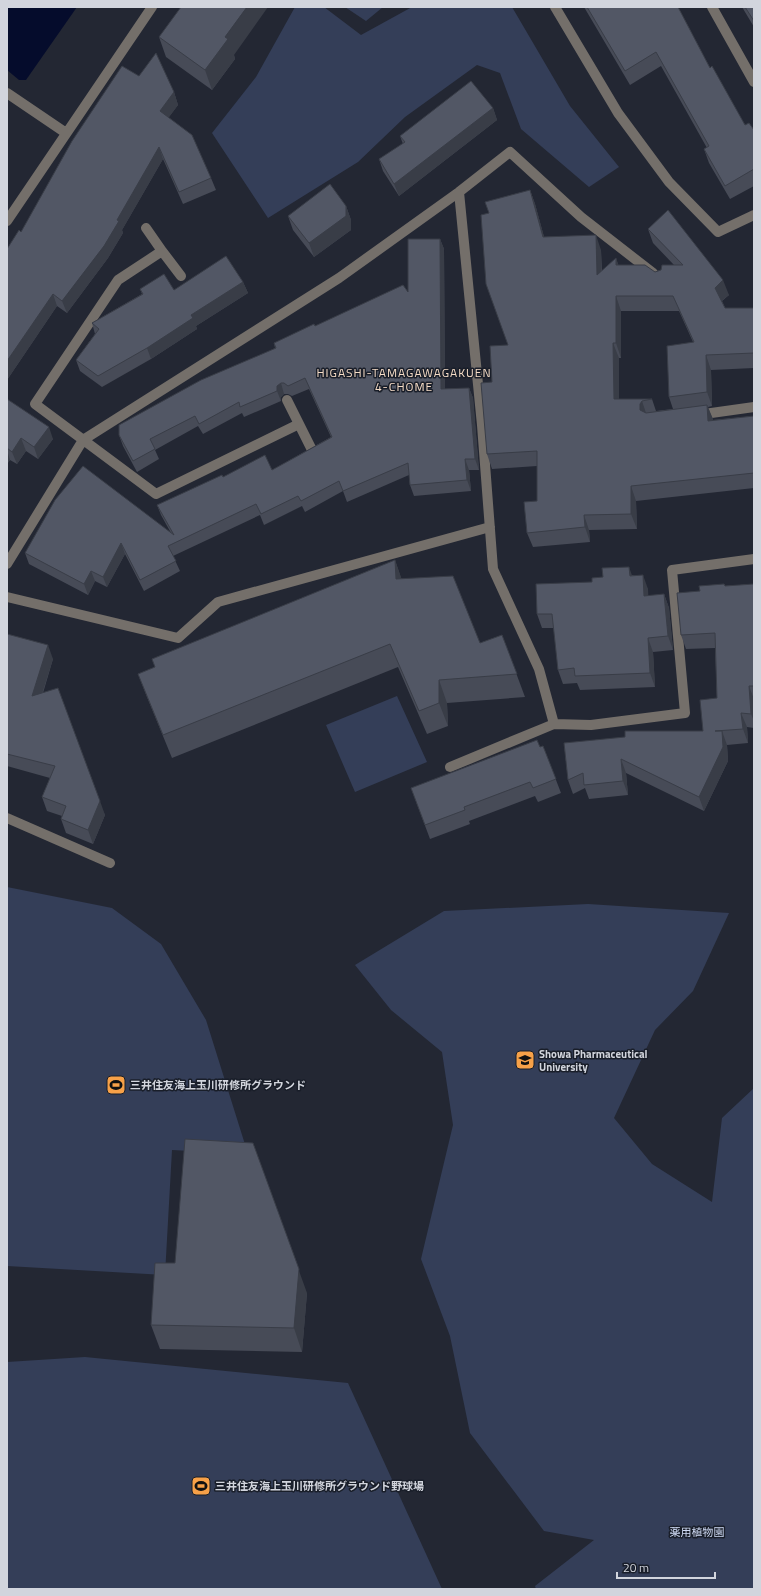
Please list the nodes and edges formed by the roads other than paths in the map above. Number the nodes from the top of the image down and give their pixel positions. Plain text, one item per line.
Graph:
1 (152, 7) edge
2 (555, 7) edge
3 (712, 7) edge
4 (754, 82) edge
5 (7, 93) edge
6 (66, 133) junction
7 (459, 192) junction
8 (754, 215) edge
9 (7, 221) edge
10 (146, 228) dead end
11 (162, 251) junction
12 (181, 276) dead end
13 (661, 280) edge
14 (287, 400) dead end
15 (754, 407) edge
16 (691, 416) edge
17 (299, 424) junction
18 (83, 440) junction
19 (312, 450) edge
20 (490, 527) junction
21 (754, 559) edge
22 (7, 564) edge
23 (7, 597) edge
24 (554, 724) junction
25 (450, 767) dead end
26 (7, 818) edge
27 (110, 863) dead end

1 - 6 street
2 - 8 street
3 - 4 street
5 - 6 street
6 - 9 street
7 - 13 street
7 - 18 street
7 - 20 street
10 - 11 street
11 - 12 street
11 - 18 street
14 - 17 street
15 - 16 street
17 - 18 street
17 - 19 street
18 - 22 street
20 - 23 street
20 - 24 street
21 - 24 street
24 - 25 street
26 - 27 street

